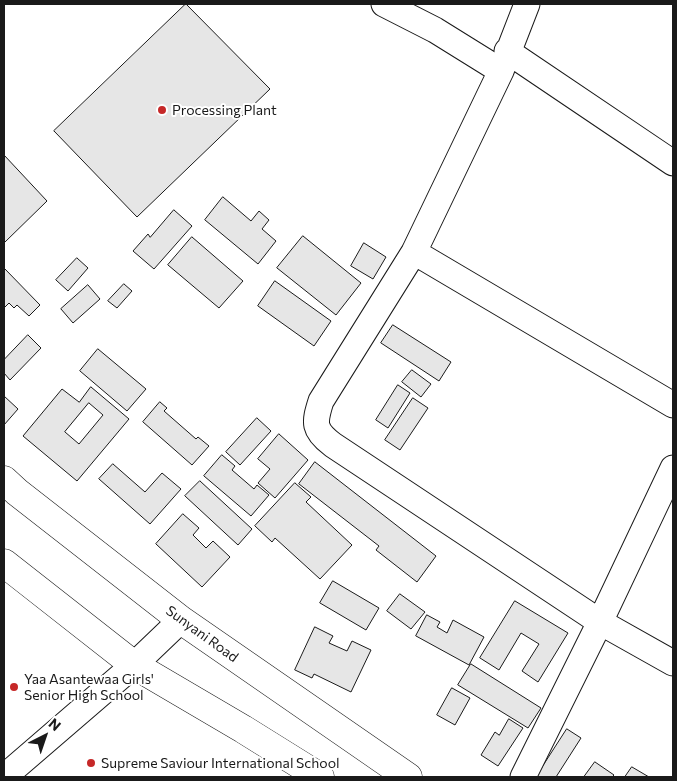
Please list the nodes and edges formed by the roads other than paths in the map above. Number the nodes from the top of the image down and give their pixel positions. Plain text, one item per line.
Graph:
1 (384, 4) edge
2 (527, 4) edge
3 (504, 61) junction
4 (673, 163) edge
5 (414, 252) junction
6 (673, 405) edge
7 (673, 468) edge
8 (4, 480) edge
9 (4, 563) edge
10 (181, 620) junction
11 (600, 622) junction
12 (673, 663) edge
13 (134, 665) junction
14 (4, 777) edge
15 (320, 777) edge
16 (408, 777) edge
17 (523, 777) edge

1 - 3 street
2 - 3 street
3 - 4 street
3 - 5 street
5 - 6 street
5 - 11 street
7 - 11 street
8 - 10 main road, Sunyani Road
9 - 13 main road
10 - 13 street
10 - 16 main road, Sunyani Road
11 - 12 street
11 - 17 street
13 - 14 street
13 - 15 main road

